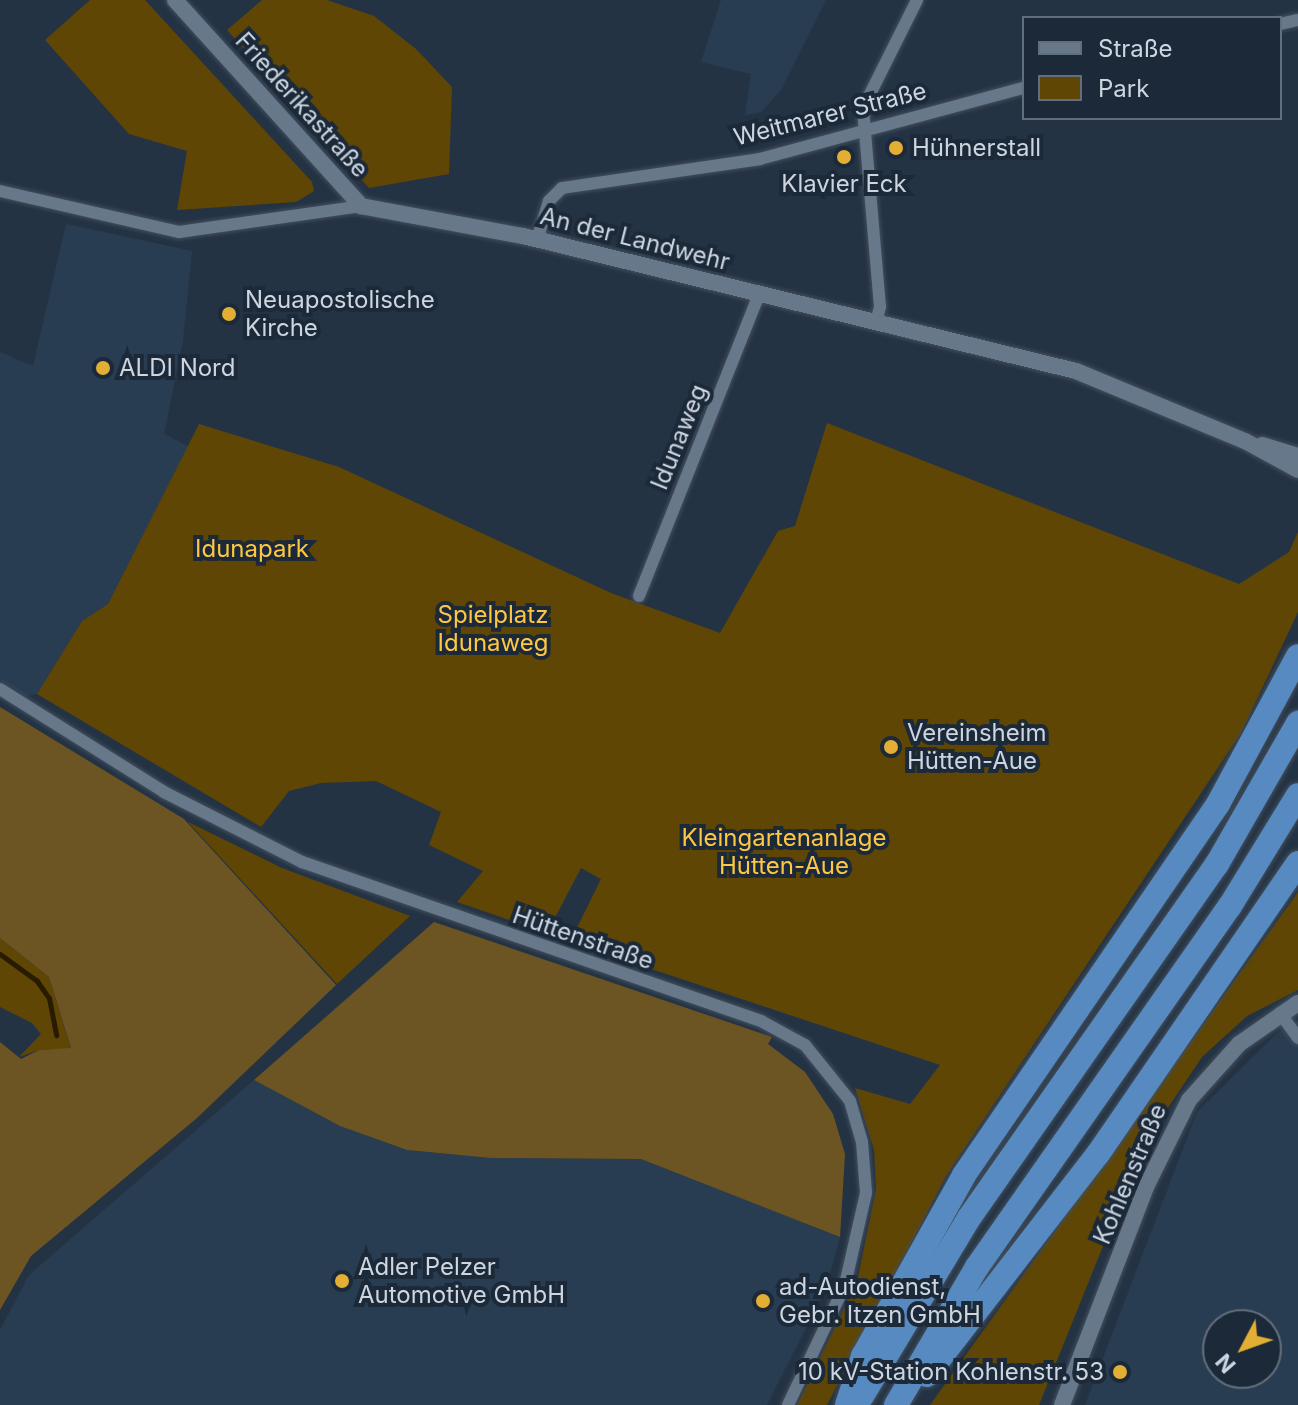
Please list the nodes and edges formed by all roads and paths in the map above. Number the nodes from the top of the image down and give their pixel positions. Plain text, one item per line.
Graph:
1 (175, 0) edge
2 (917, 0) edge
3 (1022, 88) edge
4 (862, 127) junction
5 (0, 191) edge
6 (361, 206) junction
7 (537, 240) junction
8 (759, 294) junction
9 (876, 322) junction
10 (1245, 441) junction
11 (1298, 456) edge
12 (1298, 470) edge
13 (639, 596) dead end
14 (1298, 656) edge
15 (0, 689) edge
16 (1298, 723) edge
17 (1298, 795) edge
18 (1298, 863) edge
19 (1298, 1003) edge
20 (1280, 1013) junction
21 (1298, 1038) edge
22 (788, 1405) edge
23 (847, 1405) edge
24 (857, 1405) edge
25 (896, 1405) edge
26 (903, 1405) edge
27 (1062, 1405) edge

1 - 6 street, Friederikastraße
2 - 4 street
3 - 4 street, Weitmarer Straße
4 - 7 street, Weitmarer Straße
4 - 9 street
5 - 6 street, An der Landwehr
6 - 7 street, An der Landwehr
7 - 8 street, An der Landwehr
8 - 9 street, An der Landwehr
8 - 13 street, Idunaweg
9 - 10 street, An der Landwehr
10 - 11 street, An der Landwehr
10 - 12 street, An der Landwehr
14 - 23 highway
15 - 22 street, Hüttenstraße
16 - 24 highway
17 - 25 highway
18 - 26 highway
19 - 20 street, Kohlenstraße
20 - 21 street
20 - 27 street, Kohlenstraße

